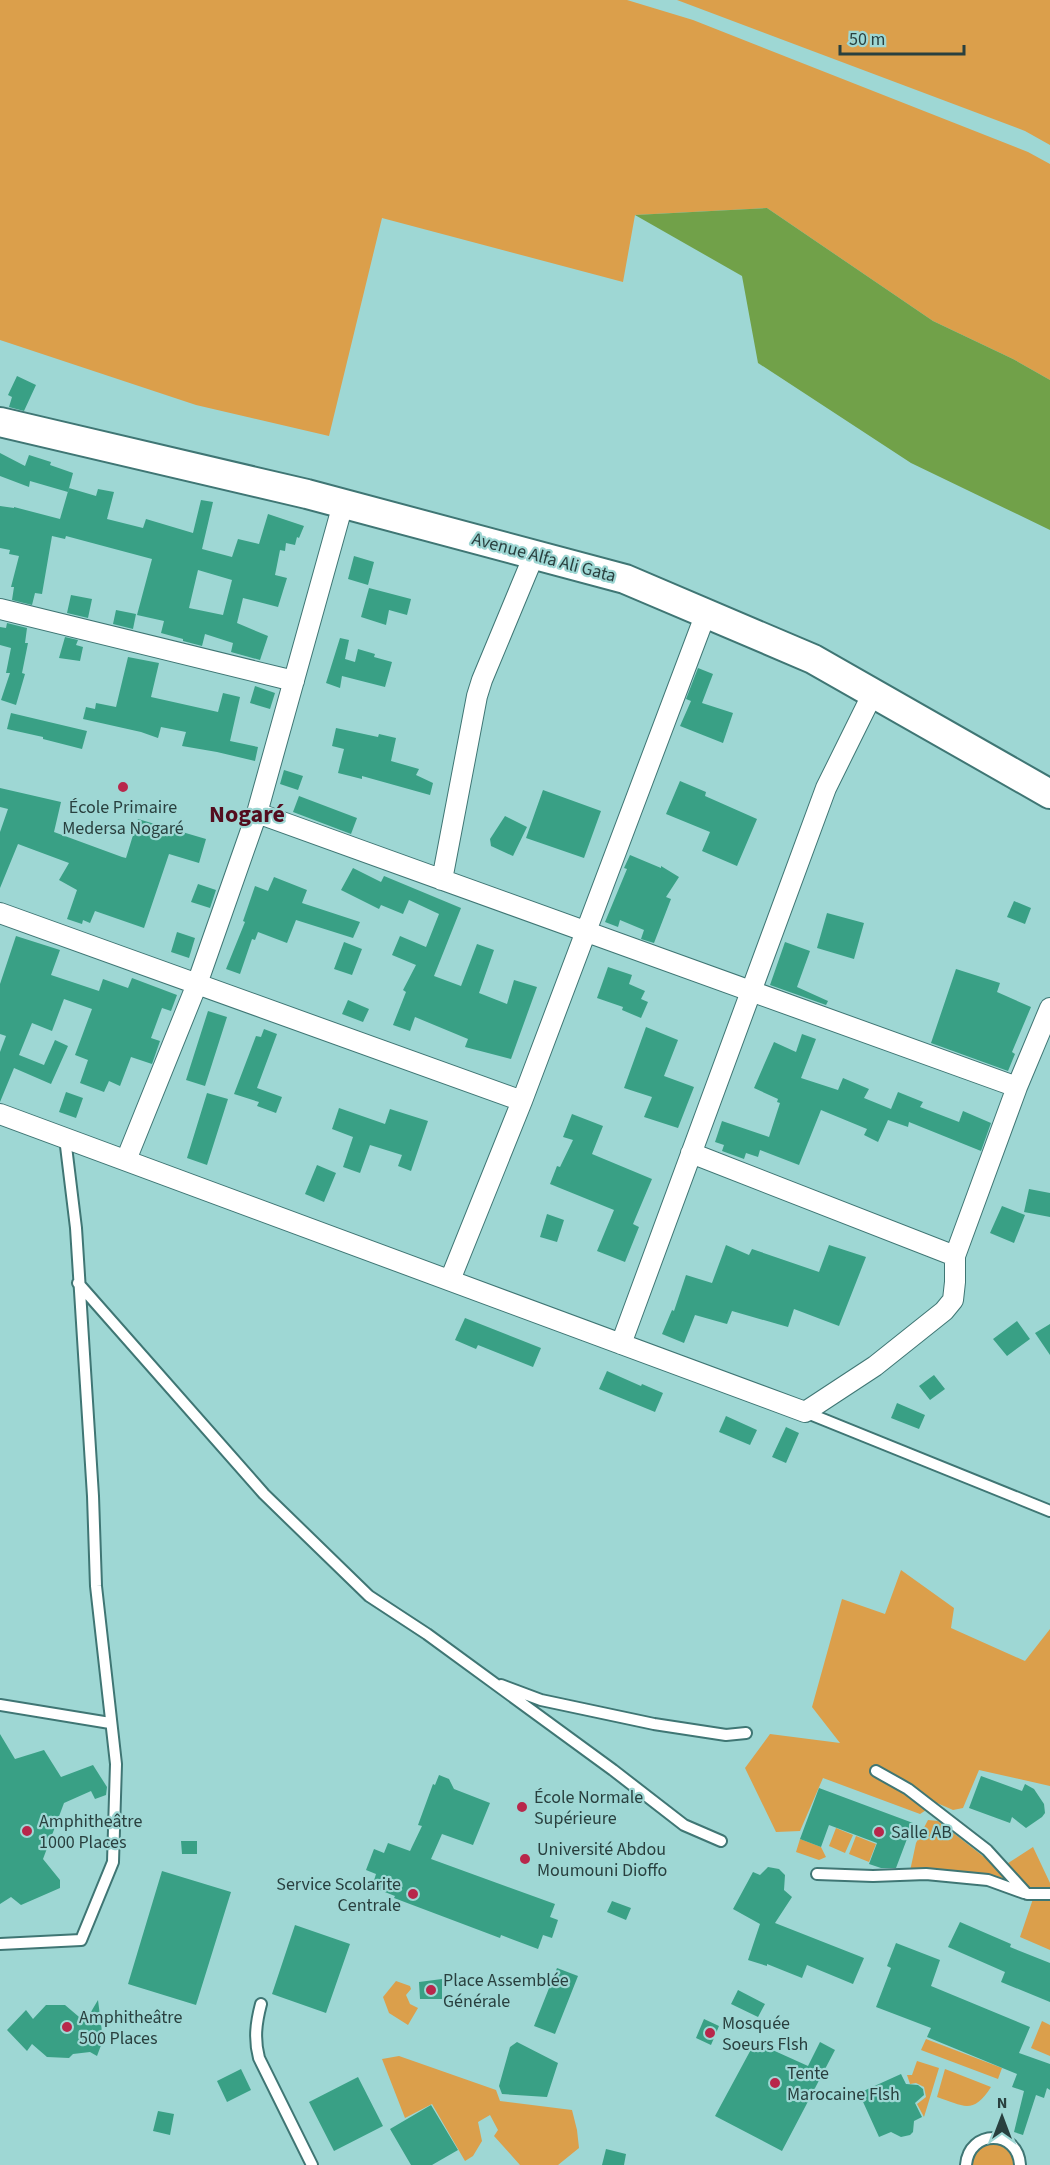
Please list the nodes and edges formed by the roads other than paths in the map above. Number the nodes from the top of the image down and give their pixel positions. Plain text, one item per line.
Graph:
1 (0, 422) edge
2 (343, 504) junction
3 (534, 555) junction
4 (0, 609) edge
5 (706, 613) junction
6 (294, 681) junction
7 (873, 693) junction
8 (1050, 794) edge
9 (256, 813) junction
10 (442, 880) junction
11 (0, 913) edge
12 (585, 933) junction
13 (197, 984) junction
14 (750, 991) junction
15 (1050, 1008) edge
16 (1017, 1087) junction
17 (522, 1101) junction
18 (0, 1114) edge
19 (65, 1138) junction
20 (691, 1153) junction
21 (126, 1160) junction
22 (955, 1256) junction
23 (450, 1280) junction
24 (78, 1283) junction
25 (621, 1344) junction
26 (804, 1412) junction
27 (1050, 1511) edge
28 (490, 1681) junction
29 (0, 1705) edge
30 (110, 1723) junction
31 (746, 1733) dead end
32 (876, 1771) dead end
33 (720, 1841) dead end
34 (818, 1874) dead end
35 (1027, 1894) junction
36 (1050, 1894) edge
37 (0, 1944) edge
38 (261, 2004) dead end
39 (312, 2165) edge
40 (966, 2165) edge
41 (1020, 2165) edge

1 - 2 street, Avenue Alfa Ali Gata
2 - 3 street, Avenue Alfa Ali Gata
2 - 6 street
3 - 5 street, Avenue Alfa Ali Gata
3 - 10 street
4 - 6 street
5 - 7 street, Avenue Alfa Ali Gata
5 - 12 street
6 - 9 street
7 - 8 street, Avenue Alfa Ali Gata
7 - 14 street
9 - 10 street
9 - 13 street
10 - 12 street
11 - 13 street
12 - 14 street
12 - 17 street
13 - 17 street
13 - 21 street
14 - 16 street
14 - 20 street
15 - 16 street
16 - 22 street
17 - 23 street
18 - 19 street
19 - 21 street
19 - 24 lane
20 - 22 street
20 - 25 street
21 - 23 street
22 - 26 street
23 - 25 street
24 - 28 lane
24 - 30 lane
25 - 26 street
26 - 27 lane
28 - 31 lane
28 - 33 lane
29 - 30 lane
30 - 37 lane
32 - 35 lane
34 - 35 lane
35 - 36 lane
38 - 39 lane
40 - 41 lane

